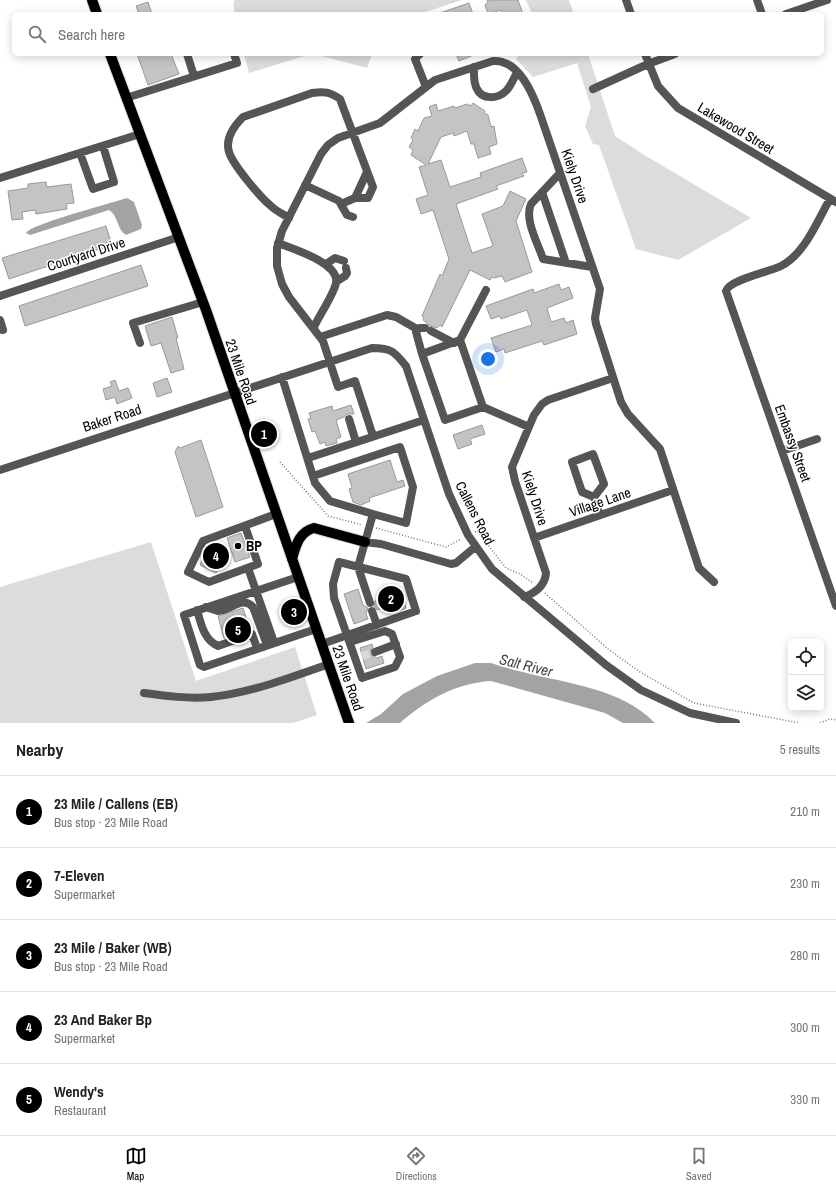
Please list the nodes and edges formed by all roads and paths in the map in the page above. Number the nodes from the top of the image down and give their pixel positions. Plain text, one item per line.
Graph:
1 (92, 0) edge
2 (626, 0) edge
3 (757, 0) edge
4 (827, 0) edge
5 (96, 12) edge
6 (630, 12) edge
7 (761, 12) edge
8 (792, 12) edge
9 (111, 56) edge
10 (188, 56) edge
11 (235, 56) edge
12 (418, 56) edge
13 (646, 56) edge
14 (670, 56) edge
15 (494, 57) edge
16 (648, 64) junction
17 (474, 67) junction
18 (517, 72) junction
19 (194, 76) junction
20 (426, 87) junction
21 (593, 89) dead end
22 (126, 98) junction
23 (353, 133) junction
24 (140, 134) junction
25 (103, 146) junction
26 (80, 153) junction
27 (367, 172) junction
28 (560, 173) junction
29 (0, 178) edge
30 (305, 185) junction
31 (542, 192) junction
32 (355, 198) junction
33 (833, 201) edge
34 (342, 204) junction
35 (289, 218) junction
36 (353, 218) dead end
37 (179, 237) junction
38 (278, 243) junction
39 (566, 263) junction
40 (326, 264) junction
41 (592, 267) junction
42 (336, 281) junction
43 (486, 290) dead end
44 (0, 296) edge
45 (203, 302) junction
46 (0, 320) edge
47 (314, 327) junction
48 (425, 329) junction
49 (3, 330) dead end
50 (320, 337) junction
51 (457, 342) junction
52 (140, 343) dead end
53 (422, 354) junction
54 (329, 362) junction
55 (282, 377) junction
56 (613, 378) junction
57 (233, 392) junction
58 (483, 408) junction
59 (349, 419) dead end
60 (424, 420) junction
61 (529, 427) junction
62 (373, 436) junction
63 (817, 439) dead end
64 (356, 442) junction
65 (782, 451) junction
66 (308, 458) junction
67 (0, 470) edge
68 (313, 476) junction
69 (673, 490) junction
70 (594, 497) junction
71 (276, 514) junction
72 (373, 514) junction
73 (600, 515) junction
74 (245, 526) junction
75 (534, 538) junction
76 (365, 542) junction
77 (475, 547) junction
78 (292, 559) junction
79 (358, 567) junction
80 (248, 568) junction
81 (298, 577) junction
82 (714, 582) dead end
83 (833, 587) edge
84 (257, 591) junction
85 (524, 598) junction
86 (370, 603) dead end
87 (836, 606) edge
88 (206, 607) junction
89 (197, 610) junction
90 (372, 612) dead end
91 (377, 625) junction
92 (316, 629) junction
93 (349, 639) junction
94 (270, 644) junction
95 (322, 644) junction
96 (396, 644) junction
97 (257, 648) junction
98 (375, 652) tunnel mouth
99 (329, 664) junction
100 (144, 693) dead end
101 (836, 720) edge
102 (348, 722) edge
103 (736, 723) edge
104 (820, 723) edge

1 - 5 main road
2 - 6 street
3 - 7 street
4 - 8 street
9 - 22 main road, 23 Mile Road
10 - 19 street
11 - 19 street
12 - 20 street
13 - 16 street, Lakewood Street
14 - 16 street
15 - 17 street, Kiely Drive
15 - 18 street, Kiely Drive
16 - 21 street
16 - 33 street, Lakewood Street
17 - 18 street
17 - 20 street, Kiely Drive
18 - 28 street, Kiely Drive
19 - 22 street
20 - 23 street, Kiely Drive
22 - 24 main road, 23 Mile Road
23 - 27 street
23 - 30 street, Kiely Drive
23 - 35 street
24 - 25 street
24 - 37 main road, 23 Mile Road
25 - 26 street
25 - 26 street
26 - 29 street
27 - 32 street
27 - 32 street
28 - 31 street
28 - 41 street, Kiely Drive
30 - 34 street
30 - 35 street, Kiely Drive
31 - 39 street
31 - 39 street
32 - 34 street
33 - 65 street, Embassy Street
34 - 36 street
35 - 38 street, Kiely Drive
37 - 44 street, Courtyard Drive
37 - 45 main road, 23 Mile Road
38 - 40 street
38 - 47 street
39 - 41 street
40 - 42 street
40 - 42 street
41 - 56 street, Kiely Drive
42 - 47 street
43 - 51 street
45 - 52 street
45 - 57 main road, 23 Mile Road
46 - 49 street
47 - 50 street
48 - 50 street
48 - 51 street
48 - 53 street
50 - 54 street
51 - 53 street
51 - 58 street
53 - 58 street
54 - 55 street, Callens Road
54 - 60 street, Callens Road
54 - 62 street
55 - 57 street, Callens Road
55 - 66 street
56 - 61 street, Kiely Drive
56 - 69 street, Kiely Drive
57 - 67 street, Baker Road
57 - 71 main road, 23 Mile Road
58 - 61 street
59 - 64 street
60 - 62 street
60 - 77 street, Callens Road
61 - 75 street, Kiely Drive
62 - 64 street
63 - 65 street
64 - 66 street
65 - 83 street, Embassy Street
66 - 68 street
68 - 72 street
68 - 72 street
69 - 73 street, Village Lane
69 - 82 street, Kiely Drive
70 - 70 street
70 - 73 street
71 - 74 street
71 - 78 main road, 23 Mile Road
72 - 76 street
73 - 75 street, Village Lane
74 - 80 street
74 - 80 street
75 - 85 street, Kiely Drive
76 - 77 street
76 - 78 main road
76 - 79 street
77 - 85 street, Callens Road
78 - 81 main road, 23 Mile Road
79 - 86 street
79 - 91 street
79 - 93 street
80 - 84 street
81 - 84 street
81 - 92 main road, 23 Mile Road
83 - 87 street, Embassy Street
84 - 88 street
84 - 94 street
85 - 103 street, Callens Road
88 - 89 street
88 - 94 street
89 - 97 street
89 - 97 street
90 - 91 street
91 - 93 street
92 - 94 street
92 - 95 main road, 23 Mile Road
93 - 95 street
93 - 96 street
93 - 96 street
94 - 97 street
95 - 99 main road, 23 Mile Road
96 - 98 street
99 - 100 street
99 - 102 main road, 23 Mile Road
101 - 104 path

